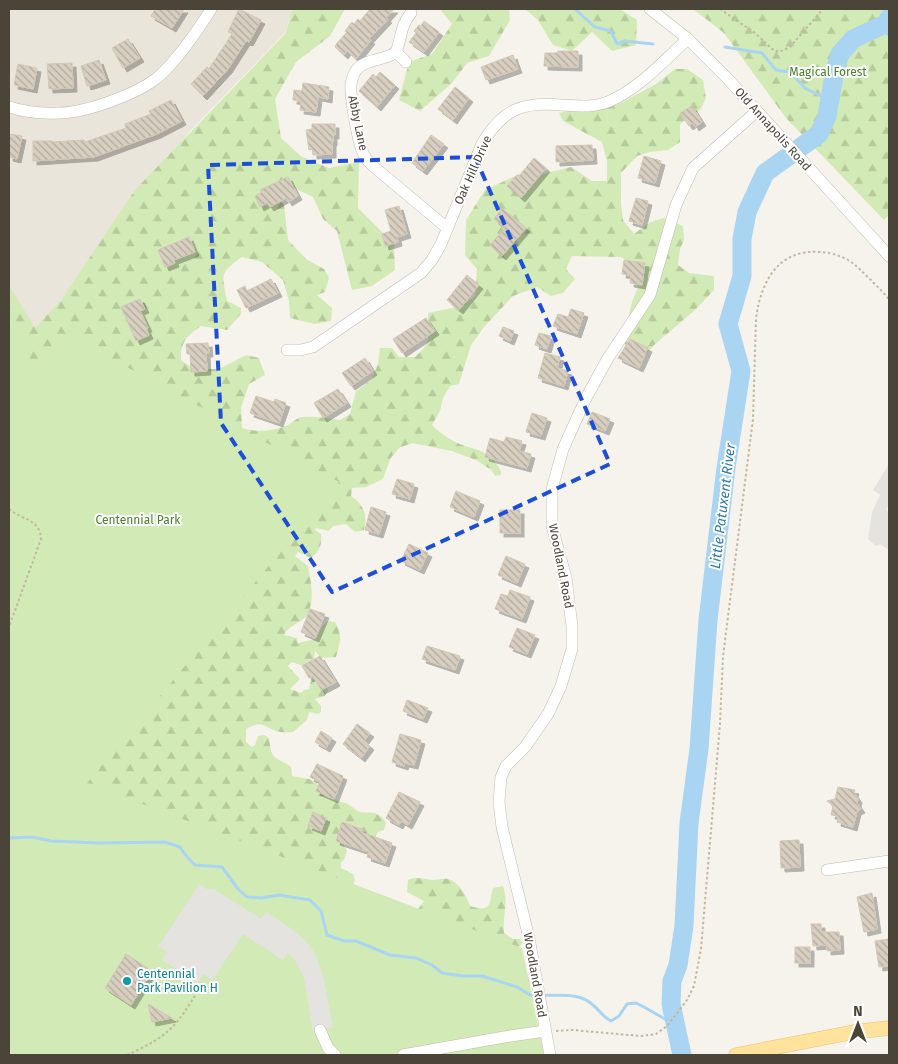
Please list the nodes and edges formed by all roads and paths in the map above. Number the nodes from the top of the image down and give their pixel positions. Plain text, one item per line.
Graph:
1 (211, 9) edge
2 (650, 9) edge
3 (720, 9) edge
4 (823, 9) edge
5 (411, 13) dead end
6 (688, 39) junction
7 (396, 52) junction
8 (406, 62) dead end
9 (9, 107) edge
10 (757, 111) junction
11 (447, 228) junction
12 (889, 256) edge
13 (889, 300) edge
14 (287, 350) dead end
15 (9, 509) edge
16 (9, 627) edge
17 (889, 861) edge
18 (827, 870) dead end
19 (199, 989) dead end
20 (889, 1028) edge
21 (320, 1030) dead end
22 (545, 1031) junction
23 (127, 1055) edge
24 (335, 1055) edge
25 (403, 1055) edge
26 (550, 1055) edge
27 (736, 1055) edge

1 - 9 street
2 - 6 street, Old Annapolis Road
3 - 4 path
5 - 7 street
6 - 10 street, Old Annapolis Road
6 - 11 street, Oak Hill Drive
7 - 8 street
7 - 11 street, Abby Lane
10 - 12 street, Old Annapolis Road
10 - 22 street, Woodland Road
11 - 14 street, Oak Hill Drive
13 - 22 path
15 - 16 path
17 - 18 street
19 - 23 path
20 - 27 main road
21 - 24 street
22 - 25 street
22 - 26 street, Woodland Road

